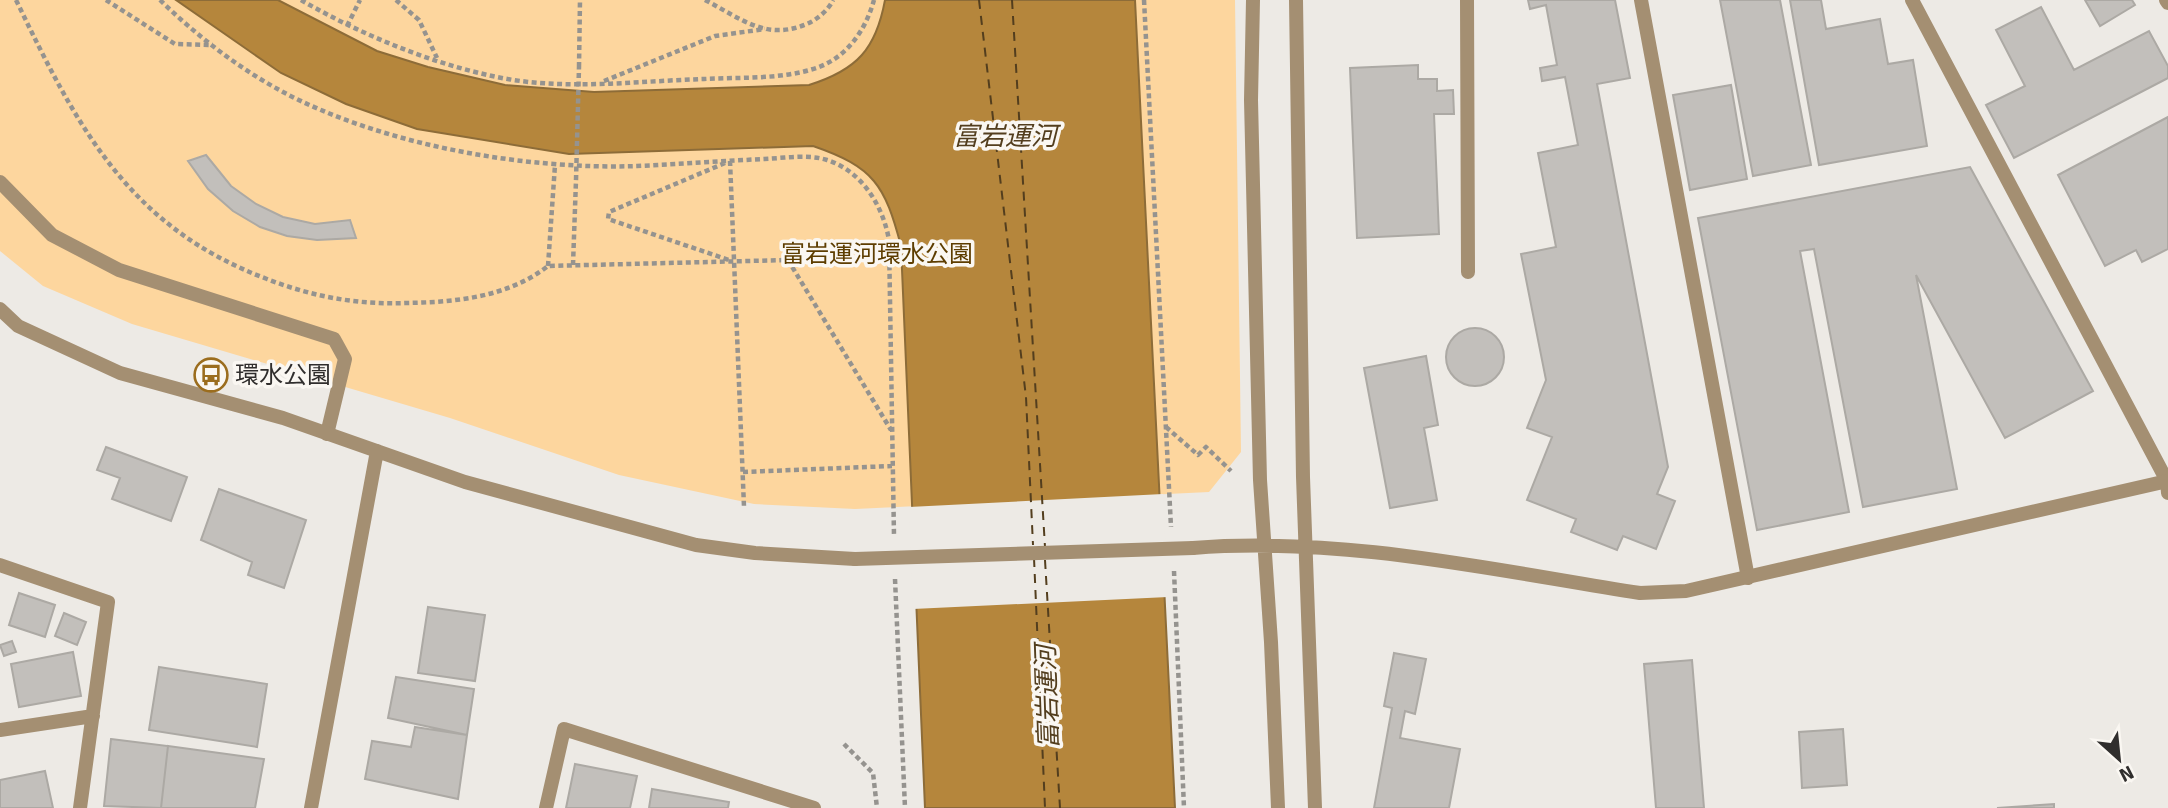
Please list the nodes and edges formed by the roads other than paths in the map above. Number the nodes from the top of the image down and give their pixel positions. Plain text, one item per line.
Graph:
1 (1253, 0) edge
2 (1296, 0) edge
3 (1467, 0) edge
4 (1641, 0) edge
5 (1912, 0) edge
6 (0, 182) edge
7 (1468, 272) dead end
8 (0, 309) edge
9 (327, 434) junction
10 (377, 451) junction
11 (2168, 485) edge
12 (1264, 543) junction
13 (1306, 545) junction
14 (0, 565) edge
15 (1748, 578) junction
16 (93, 716) junction
17 (0, 730) edge
18 (80, 808) edge
19 (311, 808) edge
20 (546, 808) edge
21 (814, 808) edge
22 (1278, 808) edge
23 (1315, 808) edge

1 - 12 street
2 - 13 street
3 - 7 street
4 - 15 street
5 - 11 street
6 - 9 street
8 - 9 street
9 - 10 street
10 - 12 street, bridge
10 - 19 street
11 - 15 street
12 - 13 street
12 - 22 street
13 - 15 street
13 - 23 street
14 - 16 street
16 - 17 street
16 - 18 street
20 - 21 street

